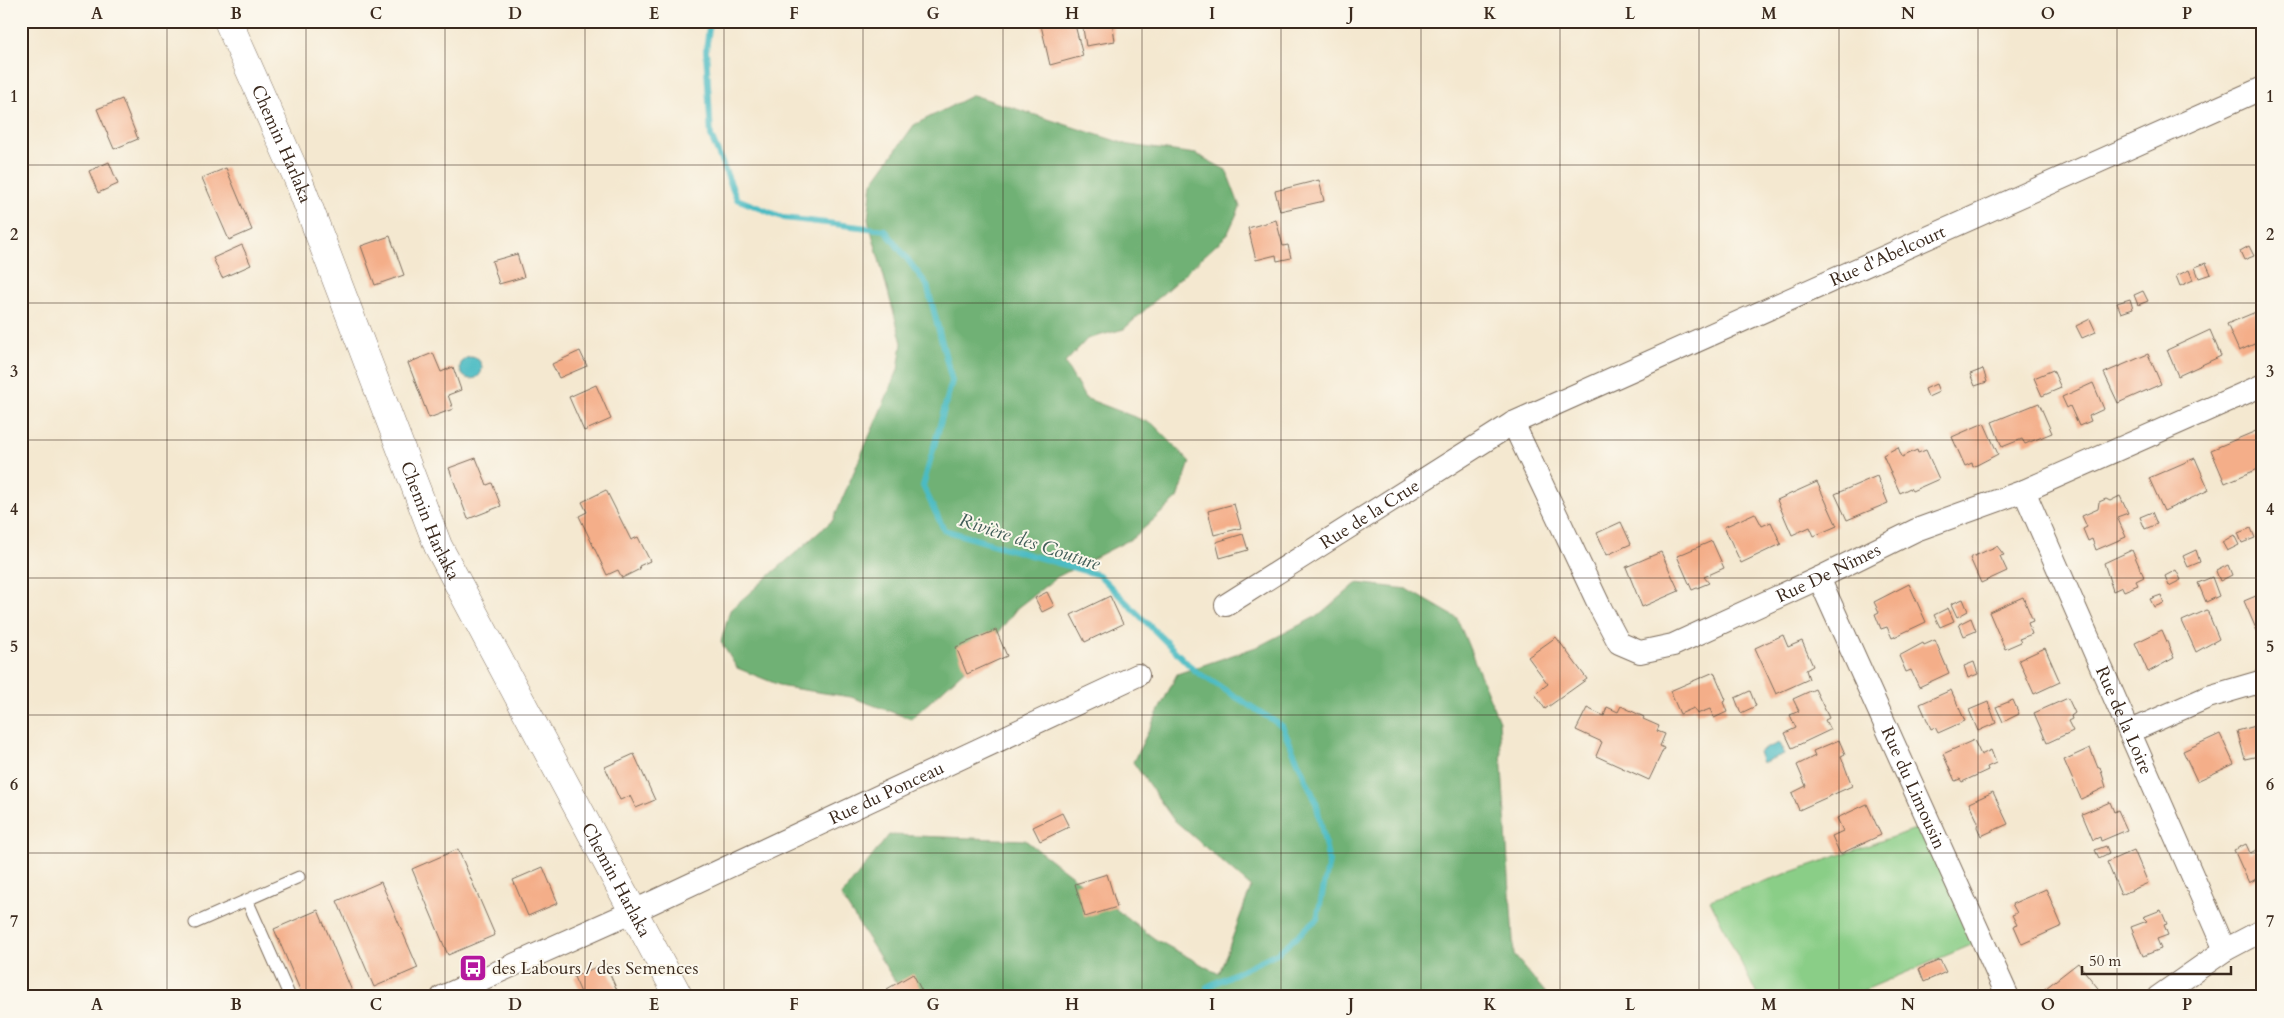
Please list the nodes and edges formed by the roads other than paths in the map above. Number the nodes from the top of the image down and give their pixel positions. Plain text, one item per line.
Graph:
1 (228, 21) edge
2 (2263, 88) edge
3 (2263, 385) edge
4 (1513, 423) junction
5 (2024, 490) junction
6 (1819, 578) junction
7 (1226, 605) dead end
8 (1138, 675) dead end
9 (2263, 681) edge
10 (2131, 731) junction
11 (299, 877) dead end
12 (247, 900) junction
13 (634, 911) junction
14 (195, 923) dead end
15 (2263, 930) edge
16 (2225, 950) junction
17 (290, 997) edge
18 (442, 997) edge
19 (679, 997) edge
20 (2008, 997) edge
21 (2158, 997) edge

1 - 13 street, Chemin Harlaka
2 - 4 street, Rue d'Abelcourt
3 - 5 street, Rue De Nîmes
4 - 6 street, Rue De Nîmes
4 - 7 street, Rue de la Crue
5 - 6 street, Rue De Nîmes
5 - 10 street, Rue de la Loire
6 - 20 street, Rue du Limousin
8 - 13 street, Rue du Ponceau
9 - 10 street
10 - 16 street, Rue de la Loire
11 - 12 lane
12 - 14 lane
12 - 17 lane
13 - 18 street, Rue du Ponceau
13 - 19 street, Chemin Harlaka
15 - 16 street
16 - 21 street

